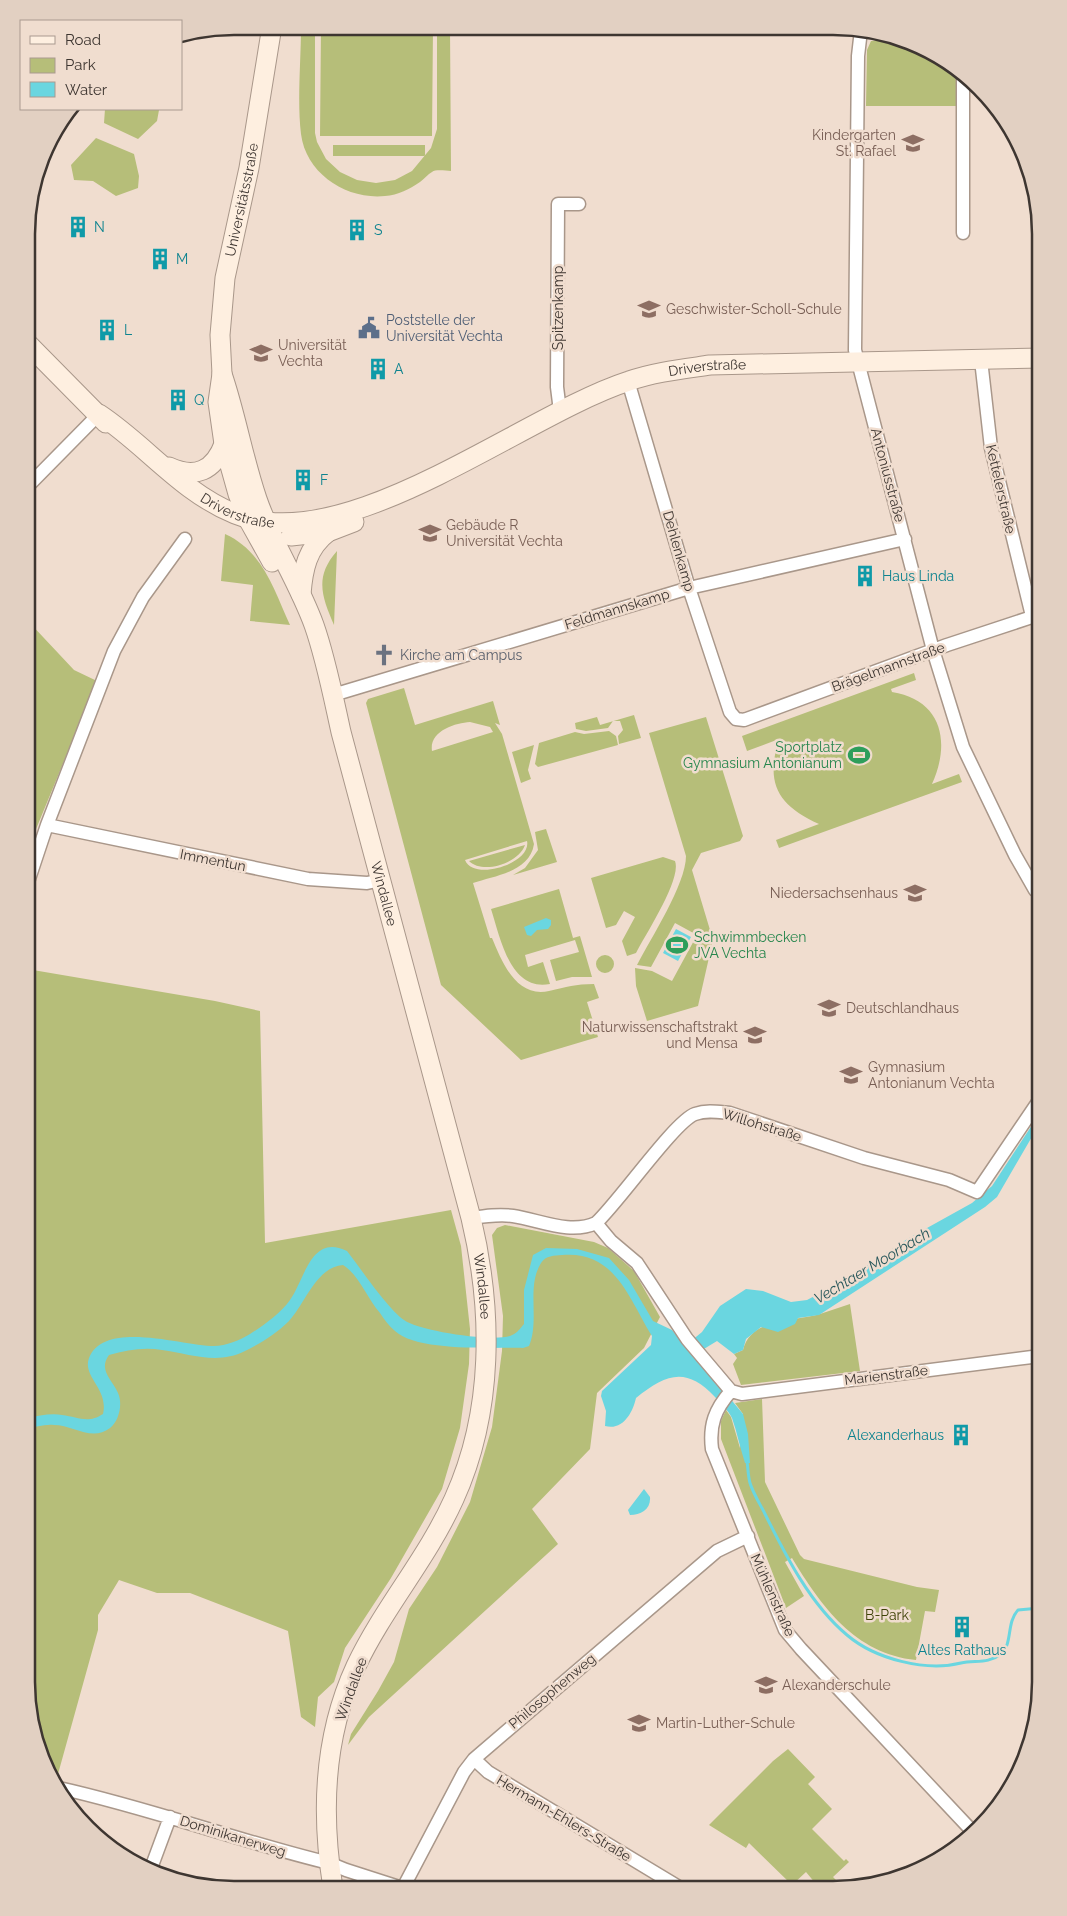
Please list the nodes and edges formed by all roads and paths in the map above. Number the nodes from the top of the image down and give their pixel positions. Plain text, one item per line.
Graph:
1 (271, 35) edge
2 (860, 37) edge
3 (963, 83) edge
4 (579, 204) dead end
5 (962, 233) dead end
6 (35, 351) edge
7 (1032, 358) edge
8 (981, 360) junction
9 (858, 362) junction
10 (222, 374) junction
11 (628, 381) junction
12 (563, 411) junction
13 (99, 414) junction
14 (224, 444) junction
15 (154, 460) junction
16 (35, 479) edge
17 (402, 492) junction
18 (260, 528) junction
19 (328, 532) junction
20 (185, 539) dead end
21 (905, 539) junction
22 (689, 588) junction
23 (301, 595) junction
24 (1032, 600) edge
25 (1032, 616) edge
26 (933, 650) junction
27 (333, 693) junction
28 (736, 719) joint
29 (47, 825) junction
30 (35, 861) edge
31 (381, 880) junction
32 (1032, 885) edge
33 (1032, 1111) edge
34 (471, 1218) junction
35 (596, 1223) junction
36 (1032, 1357) edge
37 (730, 1393) junction
38 (748, 1536) junction
39 (474, 1759) junction
40 (68, 1790) edge
41 (170, 1817) junction
42 (969, 1828) edge
43 (153, 1863) edge
44 (329, 1863) junction
45 (332, 1881) edge
46 (381, 1881) edge
47 (408, 1881) edge
48 (669, 1881) edge

1 - 10 main road, Universitätsstraße
2 - 9 street, Antoniusstraße
3 - 5 street
4 - 12 street, Spitzenkamp
6 - 13 main road, Driverstraße
7 - 8 main road, Driverstraße
8 - 9 main road, Driverstraße
8 - 24 street, Kettelerstraße
9 - 11 main road, Driverstraße
9 - 21 street, Antoniusstraße
10 - 14 main road, Universitätsstraße
10 - 18 main road, Universitätsstraße
11 - 12 main road, Driverstraße
11 - 22 street, Dehlenkamp
12 - 17 main road, Driverstraße
13 - 15 main road, Driverstraße
13 - 16 street
13 - 18 main road, Driverstraße
14 - 15 main road
14 - 18 main road, Universitätsstraße
15 - 18 main road, Driverstraße
17 - 18 main road, Driverstraße
17 - 19 main road, Driverstraße
18 - 19 main road, Driverstraße
18 - 23 main road, Windallee
18 - 27 main road, Windallee
19 - 23 main road
20 - 29 street
21 - 22 street, Feldmannskamp
21 - 26 street, Antoniusstraße
22 - 27 street, Feldmannskamp
22 - 28 street, Dehlenkamp
23 - 27 main road, Windallee
25 - 26 street, Brägelmannstraße
26 - 28 street, Brägelmannstraße
26 - 32 street, Antoniusstraße
27 - 31 main road, Windallee
29 - 30 street
29 - 31 street, Immentun
31 - 34 main road, Windallee
33 - 35 street, Willohstraße
34 - 35 street
34 - 44 main road, Windallee
35 - 37 street
36 - 37 street, Marienstraße
37 - 38 street, Mühlenstraße
38 - 39 street, Philosophenweg
38 - 42 street, Mühlenstraße
39 - 47 street, Philosophenweg
39 - 48 street, Hermann-Ehlers-Straße
40 - 41 street, Dominikanerweg
41 - 43 street
41 - 44 street, Dominikanerweg
44 - 45 main road, Windallee
44 - 46 street, Dominikanerweg

